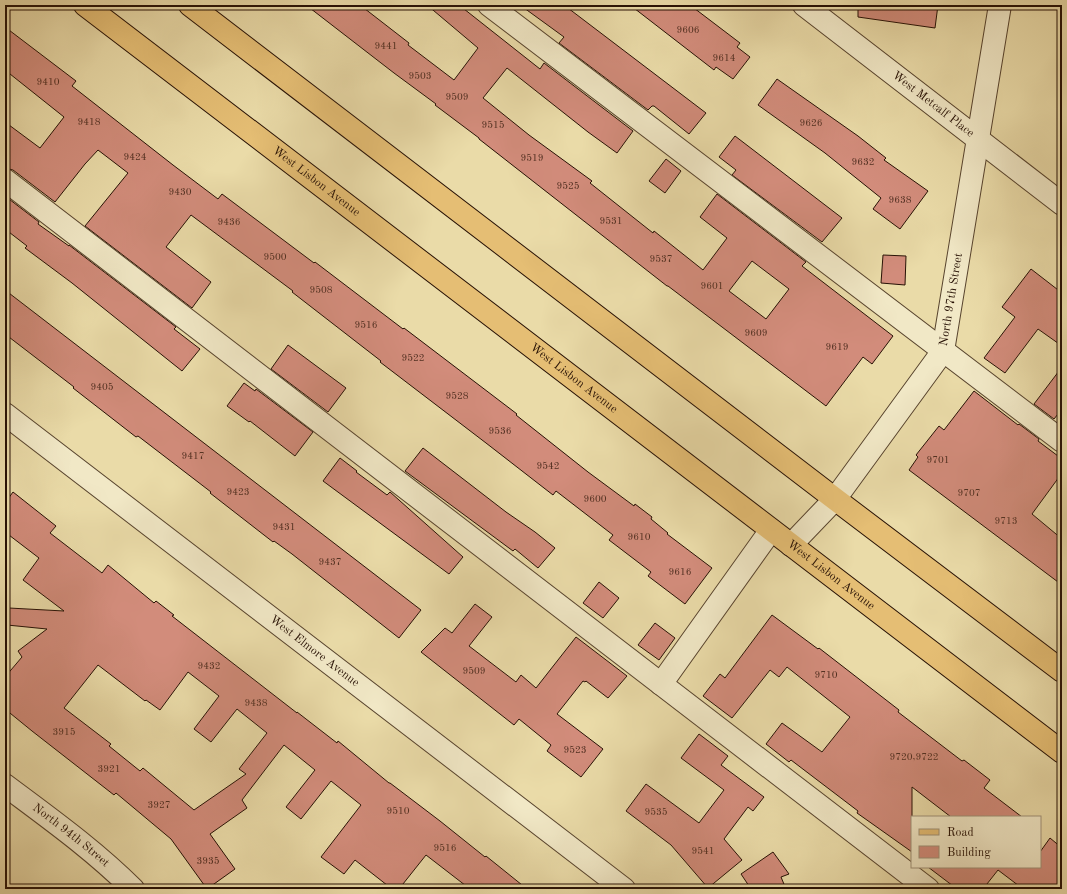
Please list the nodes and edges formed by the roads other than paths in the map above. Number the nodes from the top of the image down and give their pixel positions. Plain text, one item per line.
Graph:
1 (85, 5) edge
2 (190, 5) edge
3 (489, 5) edge
4 (804, 5) edge
5 (1000, 5) edge
6 (978, 140) junction
7 (5, 180) edge
8 (1062, 204) edge
9 (943, 351) junction
10 (5, 414) edge
11 (1062, 441) edge
12 (835, 499) junction
13 (771, 530) junction
14 (791, 544) junction
15 (1062, 671) edge
16 (661, 684) junction
17 (1062, 752) edge
18 (5, 785) edge
19 (133, 889) edge
20 (624, 889) edge
21 (928, 889) edge

1 - 13 main road, West Lisbon Avenue
2 - 12 main road
3 - 9 street
4 - 6 street, West Metcalf Place
5 - 6 street, North 97th Street
6 - 8 street, West Metcalf Place
6 - 9 street, North 97th Street
7 - 16 street
9 - 11 street
9 - 12 street, North 97th Street
10 - 20 street, West Elmore Avenue
12 - 14 street, North 97th Street
12 - 15 main road
13 - 14 main road, West Lisbon Avenue
13 - 16 street
14 - 17 main road, West Lisbon Avenue
16 - 21 street
18 - 19 street, North 94th Street

